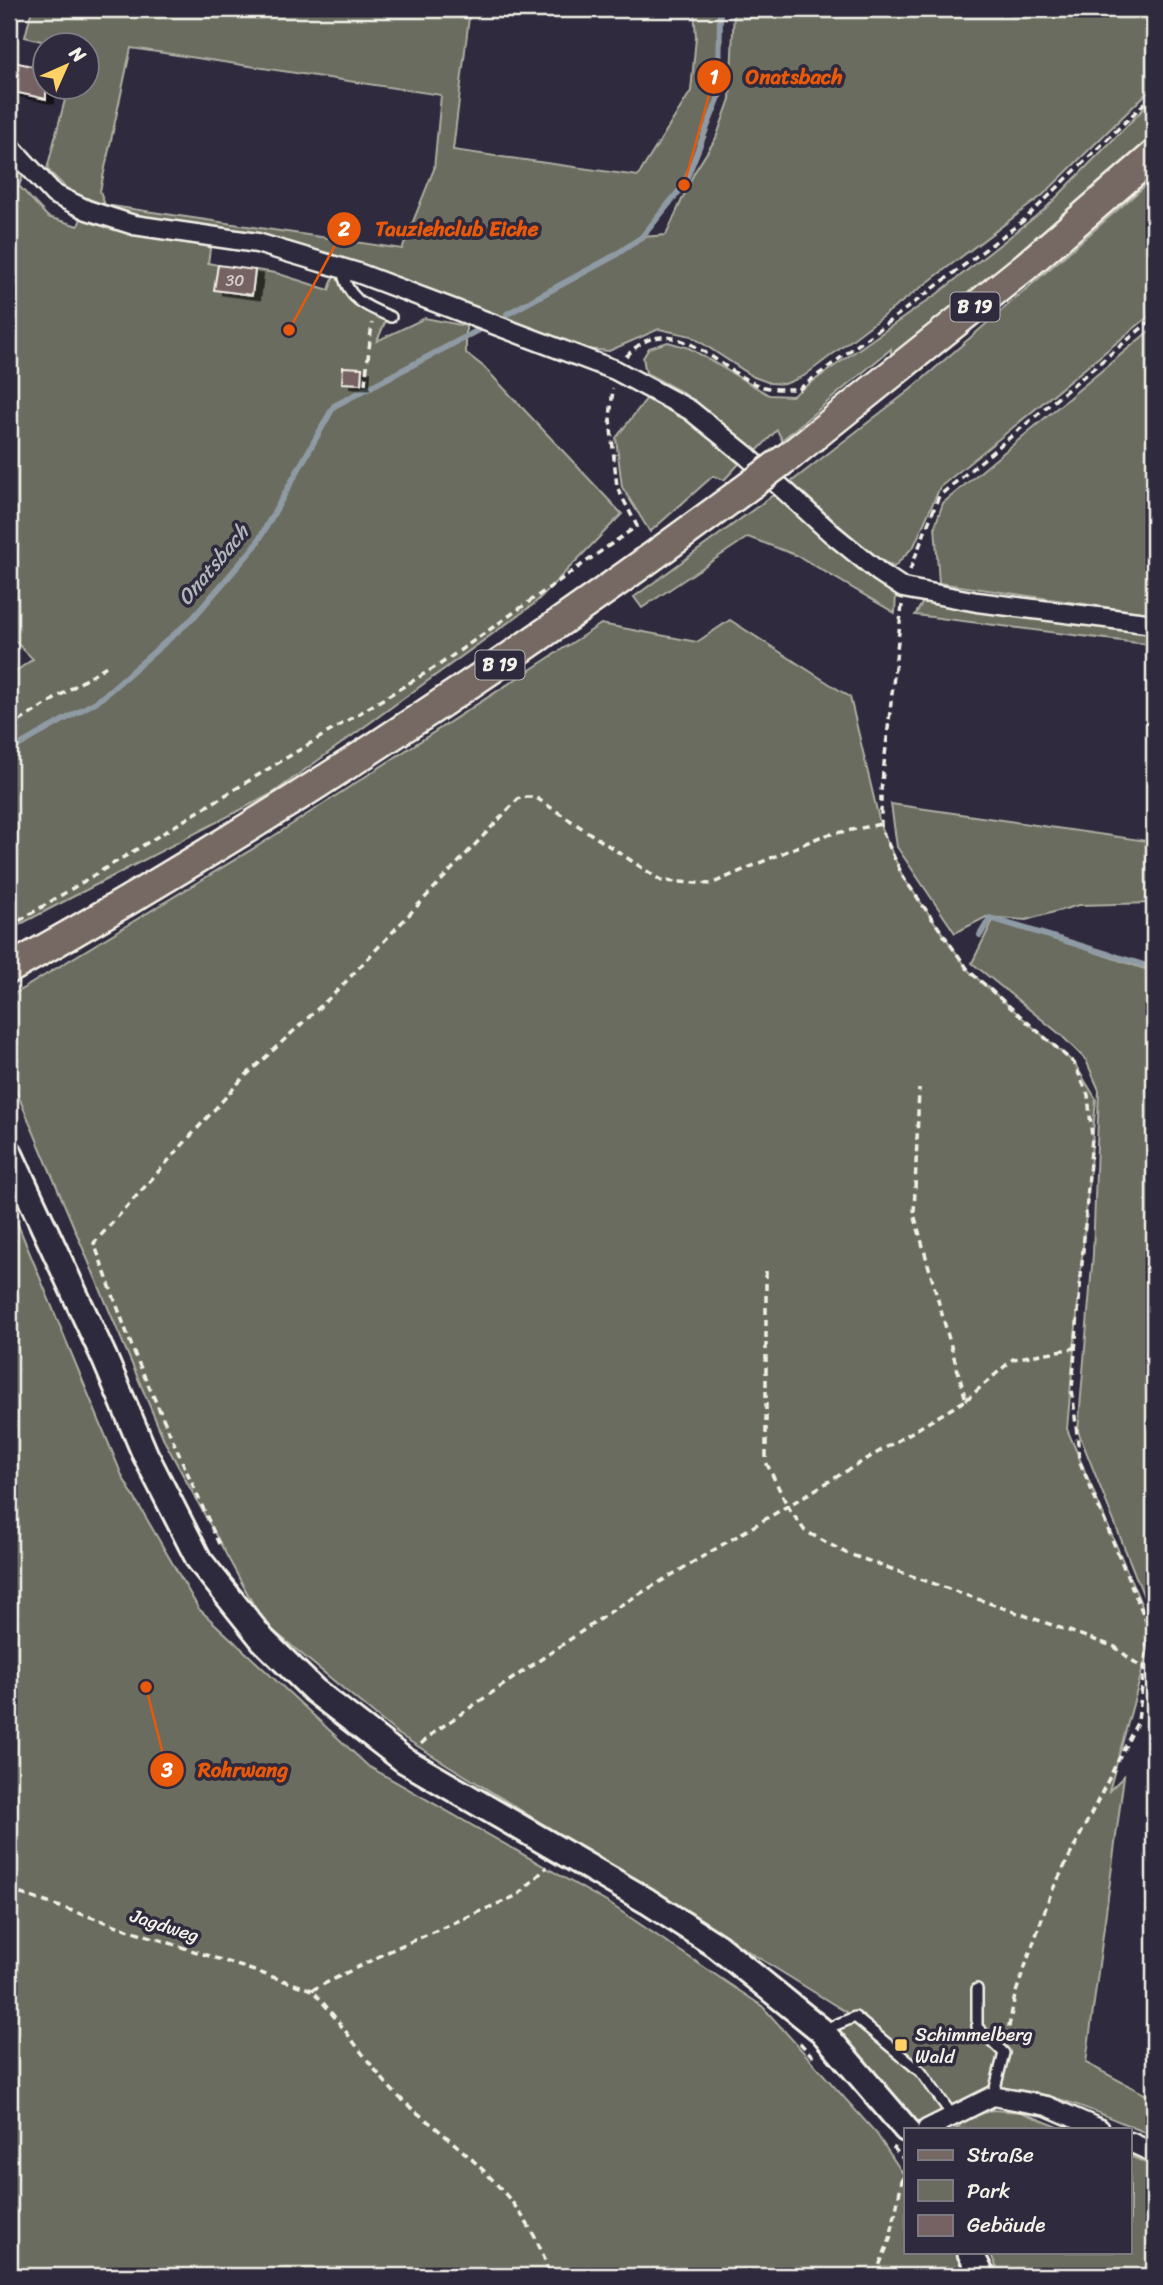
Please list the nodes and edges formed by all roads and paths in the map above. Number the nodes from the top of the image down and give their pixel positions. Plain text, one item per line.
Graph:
1 (1154, 94) edge
2 (9, 145) edge
3 (1154, 155) edge
4 (342, 268) junction
5 (376, 312) junction
6 (391, 317) dead end
7 (1154, 318) edge
8 (615, 370) junction
9 (365, 384) dead end
10 (904, 587) junction
11 (1154, 624) edge
12 (108, 665) dead end
13 (9, 728) edge
14 (881, 824) junction
15 (9, 927) edge
16 (9, 969) edge
17 (919, 1089) dead end
18 (9, 1152) edge
19 (766, 1271) dead end
20 (1075, 1348) junction
21 (966, 1400) junction
22 (788, 1507) junction
23 (219, 1544) dead end
24 (1146, 1671) junction
25 (404, 1760) junction
26 (564, 1855) junction
27 (9, 1891) edge
28 (977, 1989) dead end
29 (312, 1990) junction
30 (821, 2031) junction
31 (796, 2039) dead end
32 (1004, 2053) junction
33 (823, 2068) dead end
34 (993, 2096) junction
35 (952, 2115) junction
36 (929, 2128) edge
37 (1098, 2128) edge
38 (898, 2136) edge
39 (1132, 2143) edge
40 (1154, 2153) edge
41 (904, 2155) edge
42 (904, 2171) edge
43 (971, 2254) edge
44 (549, 2276) edge
45 (875, 2276) edge
46 (982, 2276) edge

1 - 8 path
2 - 4 street
3 - 16 main road, B 19, bridge
4 - 5 lane
4 - 8 street
5 - 6 lane
5 - 9 path
7 - 10 path
8 - 10 street
8 - 15 path
10 - 11 street
10 - 14 path
12 - 13 path
14 - 20 path
14 - 23 path
17 - 21 path
18 - 25 street
19 - 22 path
20 - 21 path
20 - 24 path
21 - 22 path
22 - 24 path
22 - 25 path
24 - 32 path
25 - 26 street
26 - 29 path
26 - 30 street
27 - 29 path, Jagdweg
28 - 32 lane
29 - 44 path
30 - 35 lane
30 - 38 street
31 - 33 path
32 - 34 lane
34 - 35 street
34 - 37 street
35 - 36 street
38 - 41 path
39 - 40 street
42 - 45 path
43 - 46 street

